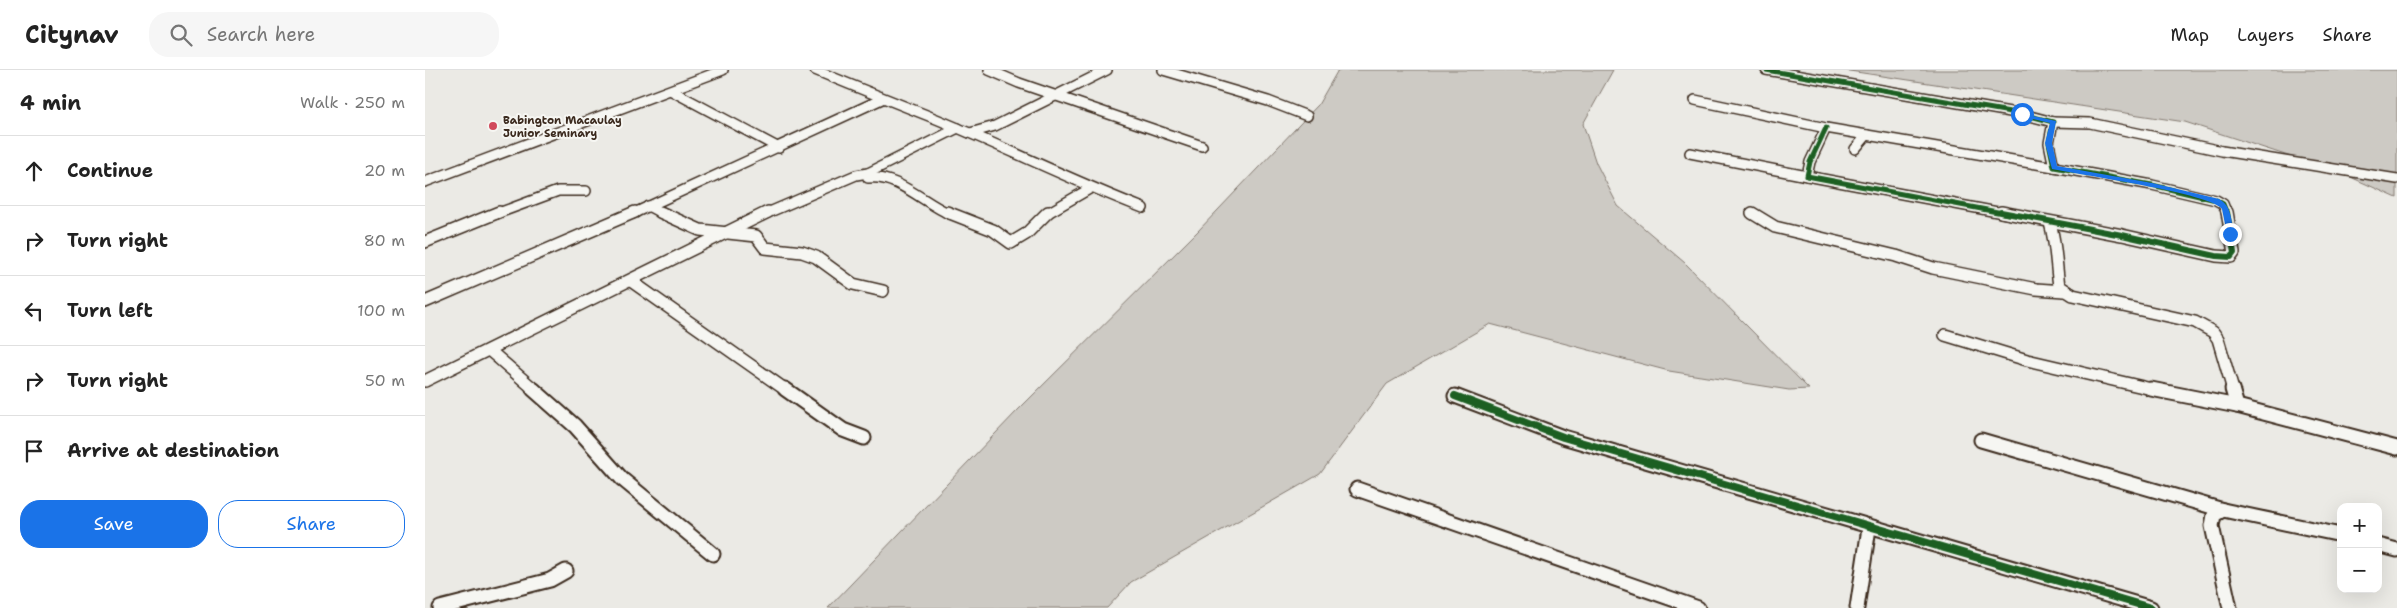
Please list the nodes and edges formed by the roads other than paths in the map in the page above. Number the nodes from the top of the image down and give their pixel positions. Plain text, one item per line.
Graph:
1 (705, 70) edge
2 (723, 70) edge
3 (815, 70) edge
4 (989, 70) edge
5 (1107, 70) edge
6 (1163, 70) edge
7 (1767, 70) edge
8 (714, 74) junction
9 (672, 91) junction
10 (1054, 97) junction
11 (882, 99) junction
12 (1695, 100) dead end
13 (1307, 116) dead end
14 (2053, 122) junction
15 (958, 128) junction
16 (1826, 128) junction
17 (970, 133) junction
18 (1867, 135) junction
19 (1202, 146) dead end
20 (779, 148) junction
21 (1855, 149) dead end
22 (1690, 153) dead end
23 (2054, 167) junction
24 (868, 174) junction
25 (1807, 176) junction
26 (2397, 179) edge
27 (425, 182) edge
28 (1091, 188) junction
29 (586, 190) dead end
30 (648, 206) junction
31 (1143, 208) dead end
32 (1751, 214) dead end
33 (2050, 223) junction
34 (731, 232) junction
35 (425, 242) edge
36 (631, 281) junction
37 (883, 291) dead end
38 (2064, 291) junction
39 (425, 302) edge
40 (1945, 335) dead end
41 (489, 350) junction
42 (425, 381) edge
43 (1455, 396) dead end
44 (2237, 406) junction
45 (864, 438) dead end
46 (1981, 440) dead end
47 (2397, 448) edge
48 (1357, 489) dead end
49 (2223, 510) junction
50 (1869, 528) junction
51 (2337, 534) edge
52 (2382, 546) edge
53 (2397, 550) edge
54 (713, 554) dead end
55 (566, 571) dead end
56 (440, 608) edge
57 (1698, 608) edge
58 (1857, 608) edge
59 (2151, 608) edge
60 (2230, 608) edge

1 - 8 street
2 - 8 street
3 - 11 street
4 - 10 street
5 - 10 street
6 - 13 street
7 - 14 street
8 - 9 street
9 - 20 street
9 - 27 street
10 - 17 street
10 - 19 street
11 - 15 street
11 - 20 street
12 - 16 street
14 - 23 street
14 - 26 street
15 - 17 street
15 - 24 street
16 - 18 street
16 - 25 street
17 - 28 street
18 - 21 street
18 - 23 street
20 - 30 street
22 - 25 street
23 - 33 street
24 - 28 street
24 - 34 street
25 - 33 street
28 - 31 street
29 - 35 street
30 - 34 street
30 - 39 street
32 - 38 street
33 - 38 street
34 - 36 street
34 - 37 street
36 - 41 street
36 - 45 street
38 - 44 street
40 - 44 street
41 - 42 street
41 - 54 street
43 - 50 street
44 - 47 street
46 - 49 street
48 - 57 street
49 - 51 street
49 - 60 street
50 - 58 street
50 - 59 street
52 - 53 street
55 - 56 street

